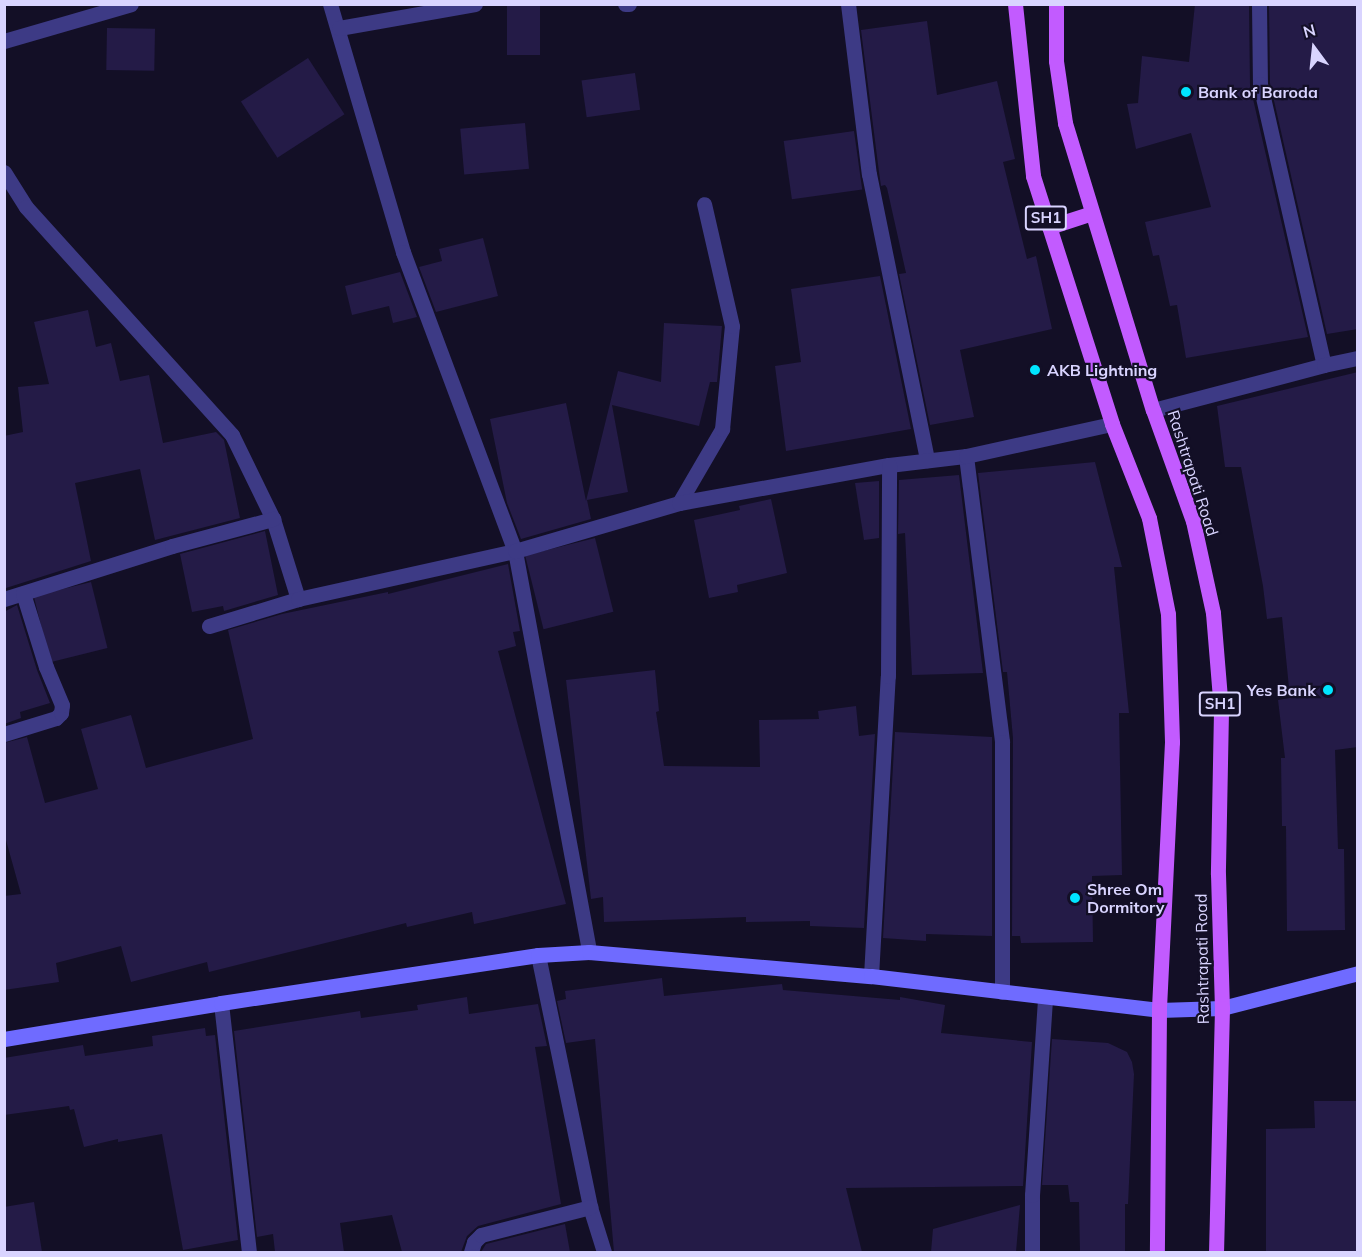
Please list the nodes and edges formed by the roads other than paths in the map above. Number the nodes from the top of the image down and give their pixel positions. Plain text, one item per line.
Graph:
1 (131, 4) edge
2 (330, 4) edge
3 (475, 4) edge
4 (848, 4) edge
5 (1015, 4) edge
6 (1056, 4) edge
7 (1259, 4) edge
8 (339, 28) junction
9 (4, 41) edge
10 (4, 172) edge
11 (704, 204) dead end
12 (1092, 213) junction
13 (1049, 226) junction
14 (1358, 358) edge
15 (1324, 365) junction
16 (1153, 410) junction
17 (1112, 424) junction
18 (966, 456) junction
19 (927, 460) junction
20 (889, 465) junction
21 (679, 502) junction
22 (273, 519) junction
23 (515, 551) junction
24 (23, 593) junction
25 (4, 599) edge
26 (298, 599) junction
27 (209, 626) dead end
28 (4, 734) edge
29 (589, 952) junction
30 (538, 955) junction
31 (1358, 973) edge
32 (871, 976) junction
33 (1002, 992) junction
34 (1045, 998) junction
35 (220, 1003) junction
36 (1222, 1008) junction
37 (1159, 1010) junction
38 (4, 1039) edge
39 (590, 1208) junction
40 (249, 1252) edge
41 (471, 1252) edge
42 (604, 1252) edge
43 (1032, 1252) edge
44 (1157, 1252) edge
45 (1216, 1252) edge

1 - 9 street
2 - 8 street
3 - 8 street
4 - 19 street
5 - 13 main road, SH1
6 - 12 main road, Rashtrapati Road / SH1
7 - 15 street
8 - 23 street
10 - 22 street
11 - 21 street
12 - 13 main road
12 - 16 main road, Rashtrapati Road / SH1
13 - 17 main road, SH1
14 - 15 street
15 - 16 street
16 - 36 main road, Rashtrapati Road / SH1
17 - 18 street
17 - 37 main road, SH1
18 - 19 street
18 - 33 street
19 - 20 street
20 - 21 street
20 - 32 street
21 - 23 street
22 - 24 street
22 - 26 street
23 - 26 street
23 - 29 street
24 - 25 street
24 - 28 street
26 - 27 street
29 - 30 street
29 - 32 street
30 - 35 street
30 - 39 street
31 - 36 street
32 - 33 street
33 - 34 street
34 - 37 street
34 - 43 street
35 - 38 street
35 - 40 street
36 - 37 street
36 - 45 main road, Rashtrapati Road / SH1
37 - 44 main road, SH1
39 - 41 street
39 - 42 street

